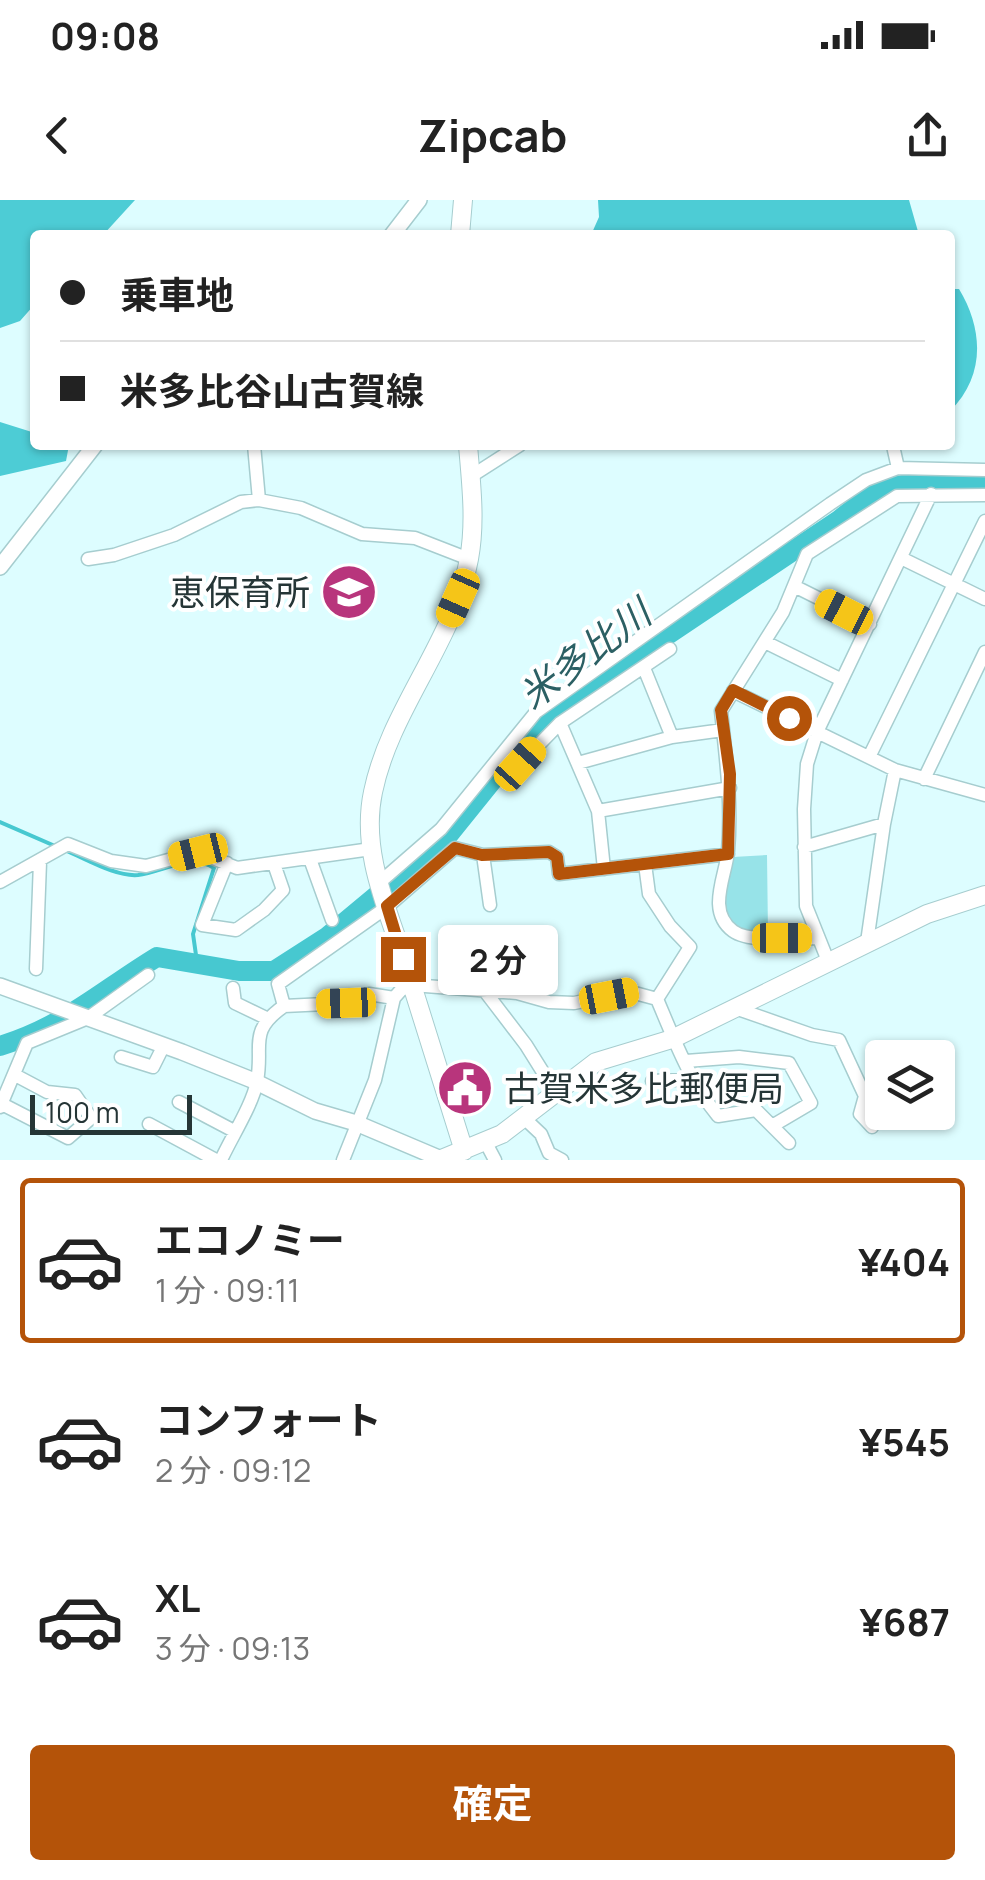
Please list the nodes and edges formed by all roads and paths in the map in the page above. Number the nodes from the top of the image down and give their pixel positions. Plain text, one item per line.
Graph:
1 (418, 200) edge
2 (460, 200) edge
3 (401, 230) edge
4 (460, 230) edge
5 (91, 450) edge
6 (254, 450) edge
7 (468, 450) edge
8 (512, 450) edge
9 (894, 450) edge
10 (898, 468) junction
11 (985, 470) edge
12 (470, 477) junction
13 (931, 494) junction
14 (985, 495) edge
15 (259, 500) junction
16 (985, 521) edge
17 (902, 558) junction
18 (88, 559) dead end
19 (469, 559) junction
20 (0, 567) edge
21 (954, 584) junction
22 (794, 586) junction
23 (985, 599) edge
24 (870, 624) junction
25 (765, 642) junction
26 (670, 648) dead end
27 (985, 652) edge
28 (644, 668) junction
29 (842, 680) junction
30 (733, 690) junction
31 (560, 723) junction
32 (723, 730) junction
33 (817, 732) junction
34 (672, 737) junction
35 (869, 757) junction
36 (578, 763) junction
37 (520, 764) dead end
38 (895, 770) junction
39 (924, 778) junction
40 (730, 788) junction
41 (983, 790) edge
42 (598, 811) junction
43 (884, 824) junction
44 (804, 847) junction
45 (371, 849) junction
46 (728, 854) junction
47 (482, 855) junction
48 (310, 860) junction
49 (40, 862) junction
50 (228, 864) junction
51 (274, 864) junction
52 (645, 864) junction
53 (604, 869) junction
54 (0, 882) edge
55 (378, 883) junction
56 (985, 895) edge
57 (386, 904) junction
58 (490, 905) dead end
59 (332, 920) dead end
60 (817, 938) junction
61 (868, 942) junction
62 (828, 961) junction
63 (36, 969) dead end
64 (148, 975) dead end
65 (0, 986) edge
66 (412, 986) junction
67 (233, 988) dead end
68 (484, 990) junction
69 (394, 998) junction
70 (657, 999) junction
71 (284, 1006) junction
72 (735, 1008) junction
73 (88, 1018) junction
74 (266, 1018) junction
75 (672, 1039) junction
76 (164, 1045) junction
77 (121, 1056) dead end
78 (686, 1062) junction
79 (16, 1075) junction
80 (695, 1079) junction
81 (652, 1080) dead end
82 (257, 1082) junction
83 (556, 1092) junction
84 (865, 1096) edge
85 (865, 1096) edge
86 (179, 1102) dead end
87 (1, 1106) edge
88 (524, 1118) junction
89 (865, 1119) edge
90 (356, 1123) junction
91 (149, 1124) dead end
92 (772, 1126) junction
93 (234, 1131) junction
94 (789, 1142) dead end
95 (464, 1151) junction
96 (490, 1152) edge
97 (218, 1160) edge
98 (343, 1160) edge
99 (440, 1160) edge
100 (562, 1160) edge

1 - 3 street
2 - 4 main road
5 - 20 street
6 - 15 street
7 - 12 main road
8 - 12 street
9 - 10 street
10 - 11 street
10 - 55 street
12 - 19 main road
13 - 14 street
13 - 17 street
13 - 22 street
15 - 18 street
15 - 19 street
16 - 21 street
17 - 21 street
17 - 24 street
19 - 45 main road
21 - 23 street
21 - 35 street
22 - 24 street
22 - 25 street
24 - 29 street
25 - 29 street
25 - 30 street
26 - 28 street
27 - 39 street
28 - 31 street
28 - 34 street
29 - 33 street
30 - 32 street
30 - 33 street
31 - 36 street
31 - 37 street
32 - 34 street
32 - 40 street
33 - 35 street
33 - 44 street
34 - 36 street
35 - 38 street
36 - 42 street
38 - 39 street
38 - 43 street
39 - 41 street
40 - 42 street
40 - 46 street
42 - 53 street
43 - 44 street
43 - 61 street
44 - 60 street
45 - 48 street
45 - 55 main road
46 - 52 street
46 - 60 street
47 - 53 street
47 - 57 street
47 - 58 street
48 - 51 street
48 - 59 street
49 - 50 street
49 - 54 street
49 - 63 street
50 - 51 street
50 - 51 street
52 - 53 street
52 - 70 street
55 - 57 main road
56 - 61 main road
57 - 66 main road
57 - 71 street
60 - 62 street
61 - 62 main road
62 - 72 main road
64 - 73 street
65 - 73 street
66 - 68 street
66 - 69 street
66 - 95 main road
67 - 74 street
68 - 70 street
68 - 83 street
69 - 71 street
69 - 90 street
70 - 75 street
71 - 74 street
72 - 75 main road
72 - 84 street
73 - 76 street
73 - 79 street
74 - 82 street
75 - 78 street
75 - 83 main road
76 - 77 street
76 - 82 street
78 - 80 street
78 - 92 street
79 - 87 street
79 - 87 street
80 - 81 street
80 - 92 street
82 - 90 street
82 - 93 street
83 - 88 main road
85 - 89 street
86 - 93 street
88 - 96 main road
88 - 100 street
90 - 98 street
90 - 99 street
91 - 97 street
92 - 94 street
93 - 97 street
95 - 96 main road
95 - 99 main road

